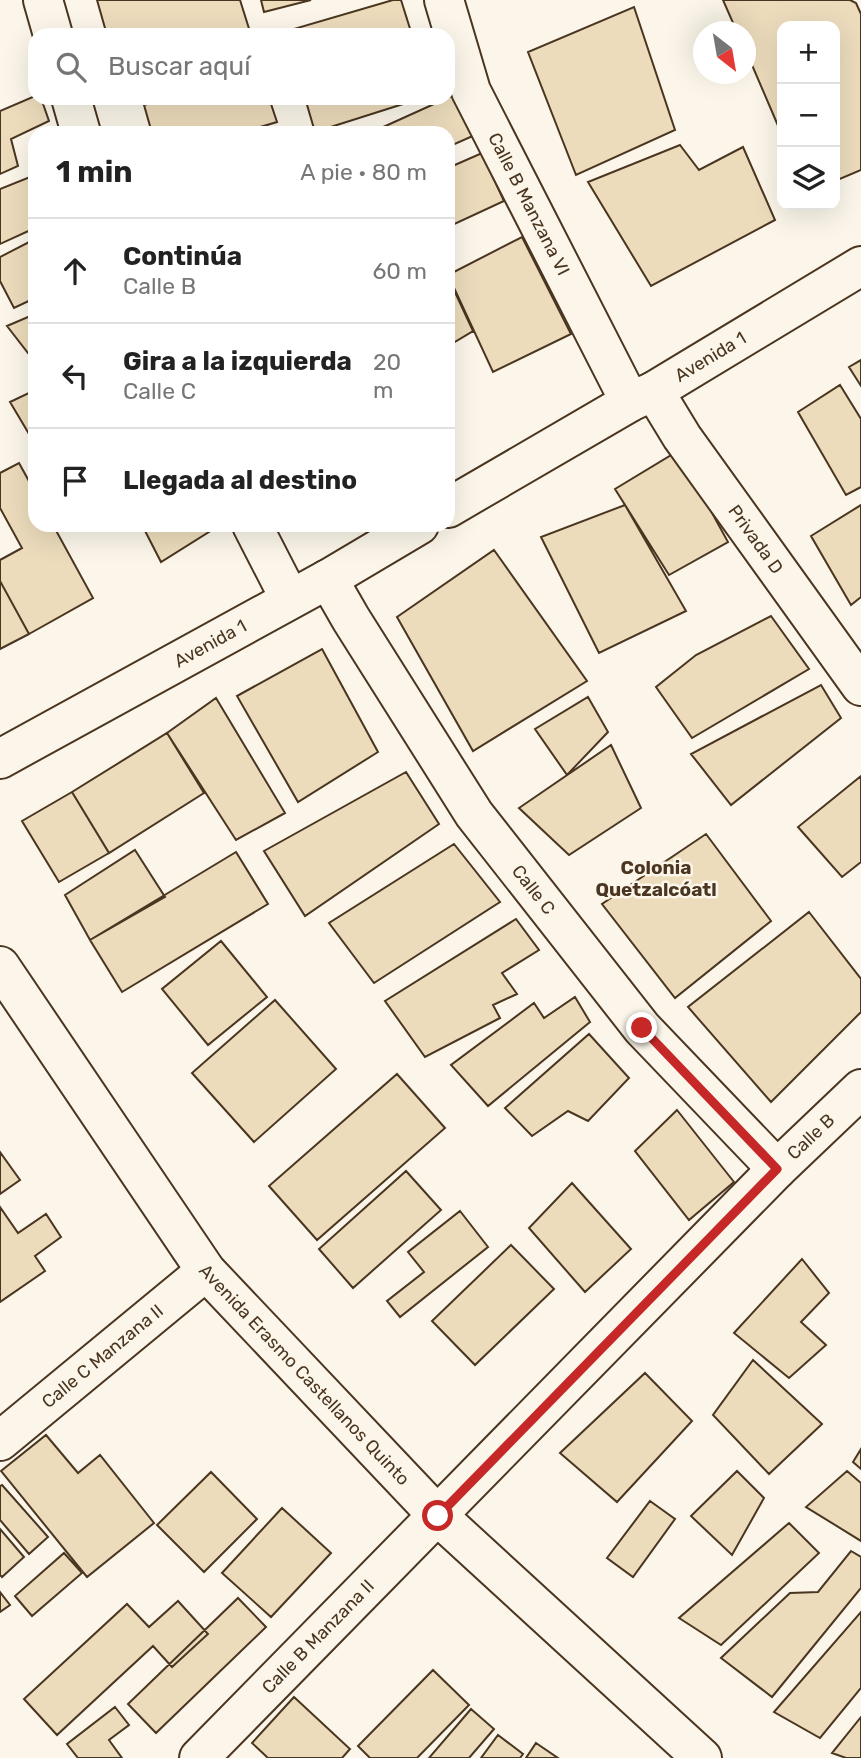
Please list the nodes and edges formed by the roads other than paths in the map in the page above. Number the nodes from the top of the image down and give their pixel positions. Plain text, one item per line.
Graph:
1 (43, 0) edge
2 (444, 0) edge
3 (51, 28) edge
4 (452, 28) edge
5 (455, 37) edge
6 (73, 105) edge
7 (78, 126) edge
8 (861, 266) edge
9 (642, 396) junction
10 (455, 504) edge
11 (256, 532) edge
12 (407, 532) edge
13 (328, 579) junction
14 (290, 599) junction
15 (861, 686) edge
16 (0, 760) edge
17 (0, 966) edge
18 (861, 1089) edge
19 (777, 1169) junction
20 (206, 1271) junction
21 (0, 1440) edge
22 (438, 1516) junction
23 (199, 1758) edge
24 (702, 1758) edge

1 - 3 street
2 - 4 street, Calle B Manzana VI
5 - 9 street, Calle B Manzana VI
6 - 7 street
8 - 9 street, Avenida 1
9 - 10 street, Avenida 1
9 - 15 street, Privada D
11 - 14 street
12 - 13 street, Avenida 1
13 - 14 street, Avenida 1
13 - 19 street, Calle C
14 - 16 street, Avenida 1
17 - 20 street, Avenida Erasmo Castellanos Quinto
18 - 19 street, Calle B
19 - 22 street, Calle B
20 - 21 street, Calle C Manzana II
20 - 22 street, Avenida Erasmo Castellanos Quinto
22 - 23 street, Calle B Manzana II
22 - 24 street, Avenida Erasmo Castellanos Quinto

